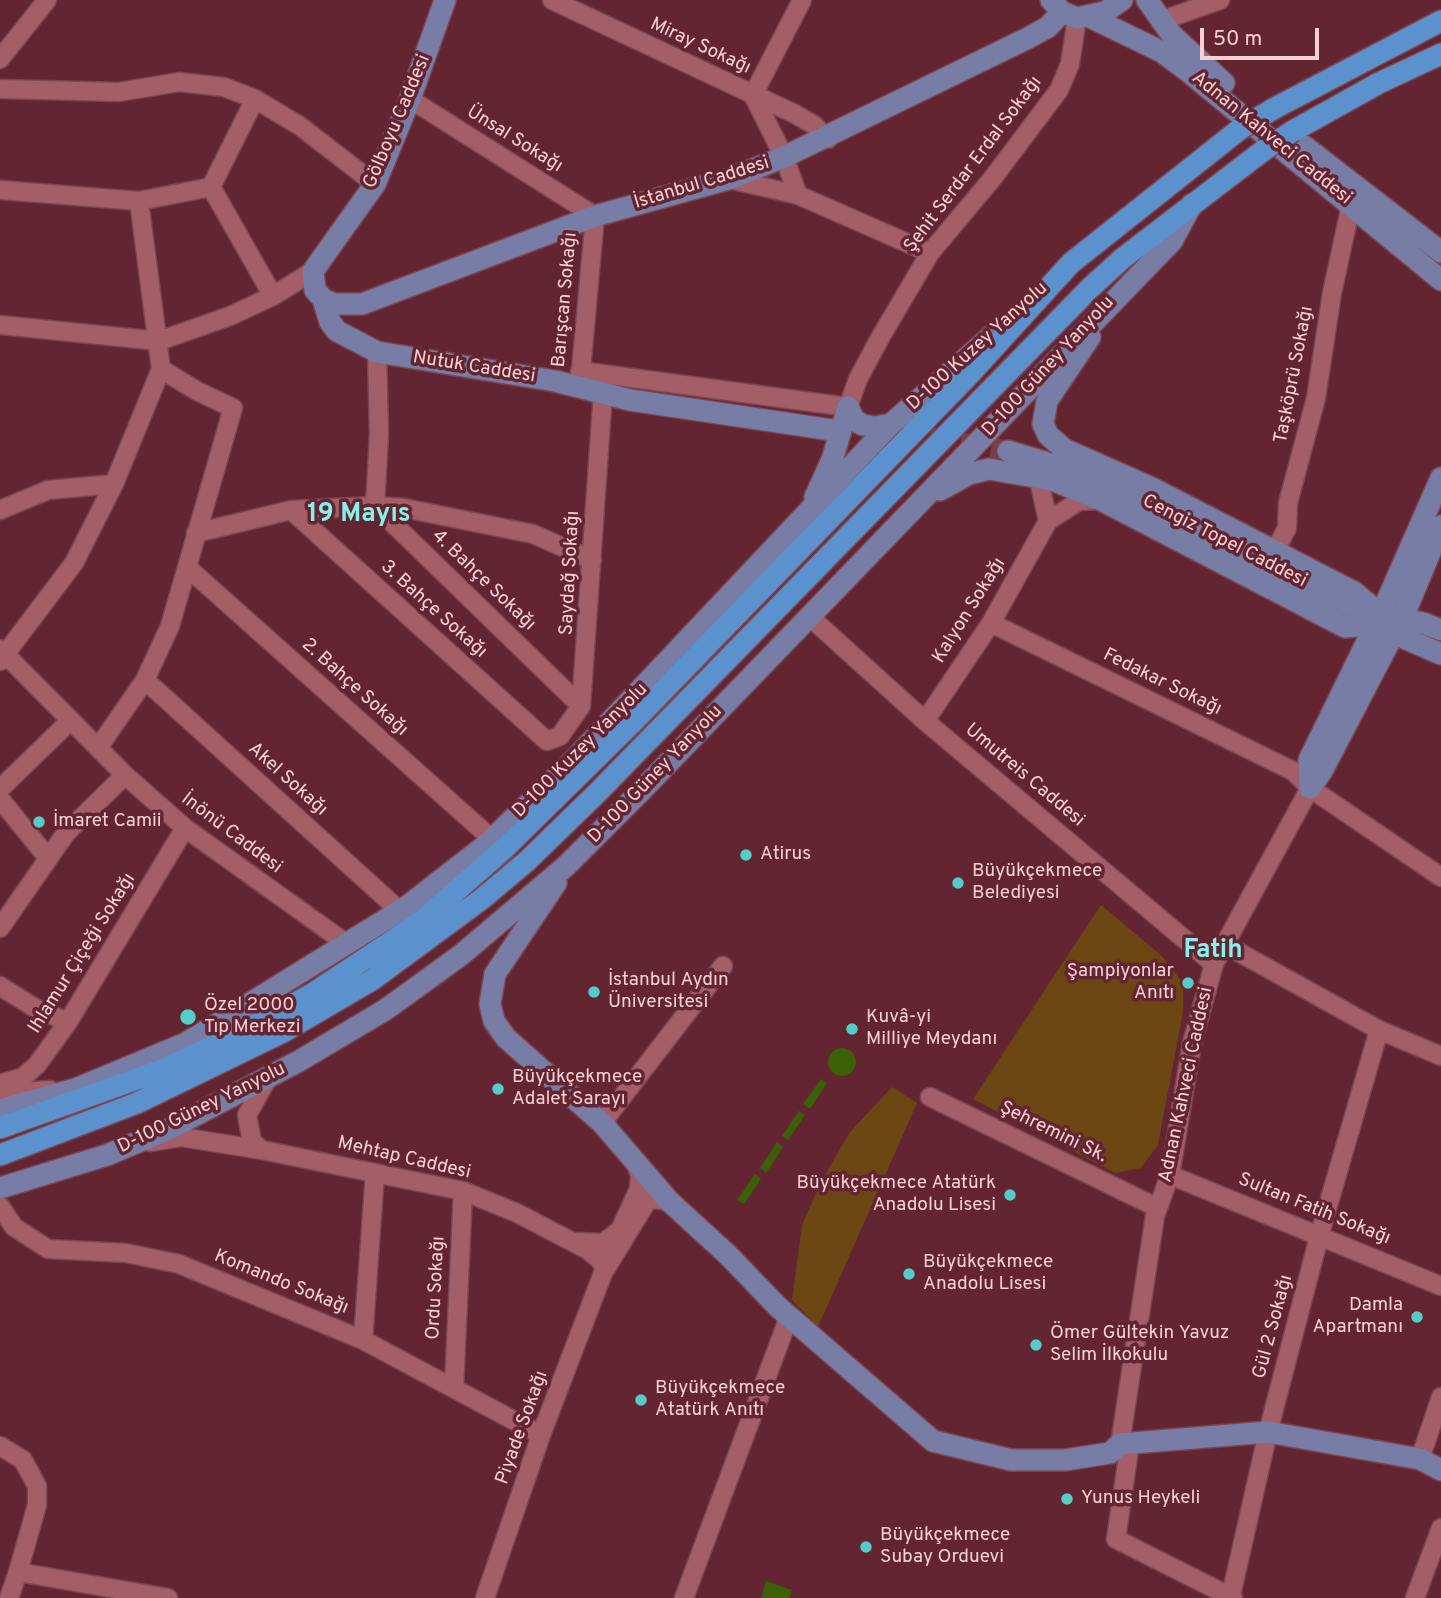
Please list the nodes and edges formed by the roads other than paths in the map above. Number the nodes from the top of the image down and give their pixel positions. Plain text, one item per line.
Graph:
1 (47, 0) edge
2 (445, 0) edge
3 (552, 0) edge
4 (802, 0) edge
5 (1122, 0) edge
6 (1147, 0) edge
7 (1220, 0) edge
8 (1070, 12) edge
9 (1160, 21) junction
10 (1441, 21) edge
11 (1441, 54) edge
12 (0, 59) edge
13 (0, 89) edge
14 (753, 95) junction
15 (256, 99) junction
16 (410, 99) junction
17 (828, 138) junction
18 (784, 157) junction
19 (729, 179) junction
20 (375, 184) junction
21 (211, 187) junction
22 (0, 190) edge
23 (798, 195) junction
24 (139, 201) junction
25 (1192, 204) junction
26 (1351, 205) junction
27 (595, 216) junction
28 (930, 253) junction
29 (1441, 253) edge
30 (1071, 263) junction
31 (313, 271) junction
32 (1441, 280) edge
33 (274, 296) junction
34 (323, 299) junction
35 (1108, 306) junction
36 (0, 325) edge
37 (159, 341) junction
38 (377, 352) junction
39 (161, 369) junction
40 (580, 379) junction
41 (603, 392) junction
42 (848, 407) junction
43 (891, 424) junction
44 (832, 425) dead end
45 (1007, 456) tunnel mouth
46 (1038, 476) junction
47 (1441, 478) edge
48 (114, 484) junction
49 (925, 496) junction
50 (1101, 500) junction
51 (375, 506) junction
52 (0, 510) edge
53 (292, 510) junction
54 (807, 515) junction
55 (1048, 521) junction
56 (1441, 526) edge
57 (196, 533) junction
58 (1275, 551) junction
59 (592, 560) junction
60 (188, 568) junction
61 (810, 617) junction
62 (991, 623) junction
63 (1392, 626) junction
64 (1441, 630) edge
65 (1441, 654) edge
66 (2, 655) edge
67 (145, 680) junction
68 (581, 706) junction
69 (925, 720) junction
70 (70, 721) junction
71 (98, 748) junction
72 (125, 775) junction
73 (1310, 788) junction
74 (0, 789) edge
75 (0, 799) edge
76 (185, 828) junction
77 (492, 839) junction
78 (48, 858) junction
79 (566, 866) junction
80 (1441, 877) edge
81 (400, 911) junction
82 (0, 928) edge
83 (347, 944) junction
84 (1224, 944) junction
85 (1214, 964) junction
86 (723, 967) dead end
87 (0, 986) edge
88 (68, 1022) junction
89 (1379, 1030) junction
90 (1441, 1056) edge
91 (269, 1076) junction
92 (0, 1084) edge
93 (78, 1088) junction
94 (0, 1093) edge
95 (929, 1097) dead end
96 (0, 1110) edge
97 (602, 1123) junction
98 (0, 1128) edge
99 (262, 1150) junction
100 (107, 1154) junction
101 (0, 1155) edge
102 (636, 1167) junction
103 (375, 1173) junction
104 (1171, 1175) junction
105 (7, 1186) edge
106 (463, 1191) junction
107 (669, 1201) junction
108 (0, 1204) edge
109 (1158, 1208) junction
110 (1320, 1233) junction
111 (571, 1241) junction
112 (603, 1273) junction
113 (1441, 1286) edge
114 (789, 1317) junction
115 (363, 1339) junction
116 (454, 1387) junction
117 (1441, 1397) edge
118 (1268, 1432) junction
119 (541, 1435) junction
120 (1125, 1443) junction
121 (0, 1446) edge
122 (1420, 1459) junction
123 (1441, 1470) edge
124 (1441, 1528) edge
125 (18, 1572) junction
126 (1232, 1594) edge
127 (9, 1598) edge
128 (168, 1598) edge
129 (485, 1598) edge
130 (684, 1598) edge
131 (1415, 1598) edge

1 - 12 street
2 - 16 main road, Gölboyu Caddesi
3 - 14 street, Miray Sokağı
4 - 14 street
5 - 8 main road, İstanbul Caddesi
6 - 9 main road, Adnan Kahveci Caddesi
7 - 9 street
8 - 17 main road, İstanbul Caddesi
8 - 26 main road, Adnan Kahveci Caddesi
8 - 28 street, Şehit Serdar Erdal Sokağı
9 - 29 main road, Adnan Kahveci Caddesi
10 - 30 highway, bridge
11 - 25 highway, bridge
13 - 15 street
14 - 17 street, Miray Sokağı
14 - 18 street, Miray Sokağı
15 - 20 street
15 - 21 street
16 - 20 main road, Gölboyu Caddesi
16 - 27 street, Ünsal Sokağı
17 - 18 main road, İstanbul Caddesi
18 - 19 main road, İstanbul Caddesi
18 - 23 street, Miray Sokağı
19 - 23 street
19 - 27 main road, İstanbul Caddesi
20 - 31 main road, Gölboyu Caddesi
21 - 24 street
21 - 33 street
22 - 24 street
23 - 28 street
24 - 37 street
25 - 35 main road, D-100 Güney Yanyolu
25 - 101 highway
26 - 32 main road, Adnan Kahveci Caddesi
26 - 58 street, Taşköprü Sokağı
27 - 34 main road, İstanbul Caddesi
27 - 40 street, Barışcan Sokağı
28 - 42 street, Şehit Serdar Erdal Sokağı
30 - 43 main road, D-100 Kuzey Yanyolu
30 - 98 highway
31 - 33 street
31 - 34 main road
33 - 37 street
34 - 38 main road, Nutuk Caddesi
35 - 49 main road, D-100 Güney Yanyolu
35 - 58 main road
36 - 37 street
37 - 39 street
38 - 40 main road, Nutuk Caddesi
38 - 51 street
39 - 48 street
39 - 57 street
40 - 41 main road, Nutuk Caddesi
40 - 42 street
41 - 44 main road, Nutuk Caddesi
41 - 59 street, Saydağ Sokağı
42 - 43 main road
42 - 54 main road
43 - 54 main road, D-100 Kuzey Yanyolu
45 - 63 main road, Cengiz Topel Caddesi
46 - 49 main road
46 - 50 main road
46 - 55 street
47 - 63 main road, Adnan Kahveci Caddesi
48 - 52 street
48 - 66 street
49 - 61 main road, D-100 Güney Yanyolu
50 - 55 street, Kalyon Sokağı
50 - 63 main road
51 - 53 street
51 - 59 street
51 - 68 street, 4. Bahçe Sokağı
53 - 57 street
53 - 68 street, 3. Bahçe Sokağı
54 - 77 main road, D-100 Kuzey Yanyolu
55 - 62 street, Kalyon Sokağı
56 - 63 main road, Adnan Kahveci Caddesi
57 - 60 street
58 - 63 main road
59 - 68 street, Saydağ Sokağı
60 - 67 street
60 - 77 street, 2. Bahçe Sokağı
61 - 69 street, Umutreis Caddesi
61 - 79 main road, D-100 Güney Yanyolu
62 - 69 street, Kalyon Sokağı
62 - 73 street, Fedakar Sokağı
63 - 64 main road, Cengiz Topel Caddesi
63 - 65 main road, Cengiz Topel Caddesi
63 - 73 main road, Adnan Kahveci Caddesi
66 - 70 street, İnönü Caddesi
67 - 71 street
67 - 81 street, Akel Sokağı
69 - 85 street, Umutreis Caddesi
70 - 71 street, İnönü Caddesi
70 - 74 street
71 - 72 street, İnönü Caddesi
72 - 76 street, İnönü Caddesi
72 - 78 street
73 - 80 street, Fedakar Sokağı
73 - 84 street, Adnan Kahveci Caddesi
75 - 78 street
76 - 83 street, İnönü Caddesi
76 - 88 street, Ihlamur Çiçeği Sokağı
77 - 81 main road, D-100 Kuzey Yanyolu
78 - 82 street
79 - 91 main road, D-100 Güney Yanyolu
79 - 97 main road
81 - 83 main road, D-100 Kuzey Yanyolu
83 - 93 main road, D-100 Kuzey Yanyolu
84 - 85 street, Adnan Kahveci Caddesi
84 - 89 street
85 - 104 street, Adnan Kahveci Caddesi
86 - 97 street
87 - 88 street
88 - 92 street, Ihlamur Çiçeği Sokağı
89 - 90 street
89 - 110 street, Gül 2 Sokağı
91 - 99 street
91 - 100 main road, D-100 Güney Yanyolu
93 - 94 street
93 - 96 main road, D-100 Kuzey Yanyolu
95 - 109 street, Şehremini Sk.
97 - 102 main road
99 - 100 street, Mehtap Caddesi
99 - 103 street, Mehtap Caddesi
100 - 105 main road, D-100 Güney Yanyolu
102 - 107 main road
102 - 111 street, Mehtap Caddesi
103 - 106 street, Mehtap Caddesi
103 - 115 street
104 - 109 street, Adnan Kahveci Caddesi
104 - 110 street, Sultan Fatih Sokağı
105 - 108 street, Komando Sokağı
106 - 111 street, Mehtap Caddesi
106 - 116 street, Ordu Sokağı
107 - 112 street, Piyade Sokağı
107 - 114 main road
108 - 115 street, Komando Sokağı
109 - 120 street, Adnan Kahveci Caddesi
110 - 113 street, Sultan Fatih Sokağı
110 - 118 street, Gül 2 Sokağı
111 - 112 street, Mehtap Caddesi
112 - 119 street, Piyade Sokağı
114 - 120 main road
114 - 130 street
115 - 116 street, Komando Sokağı
116 - 119 street, Komando Sokağı
117 - 122 street
118 - 120 main road
118 - 122 main road
118 - 126 street, Gül 2 Sokağı
119 - 129 street, Piyade Sokağı
120 - 126 street, Adnan Kahveci Caddesi
121 - 125 street
122 - 123 main road
124 - 131 street
125 - 127 street
125 - 128 street

